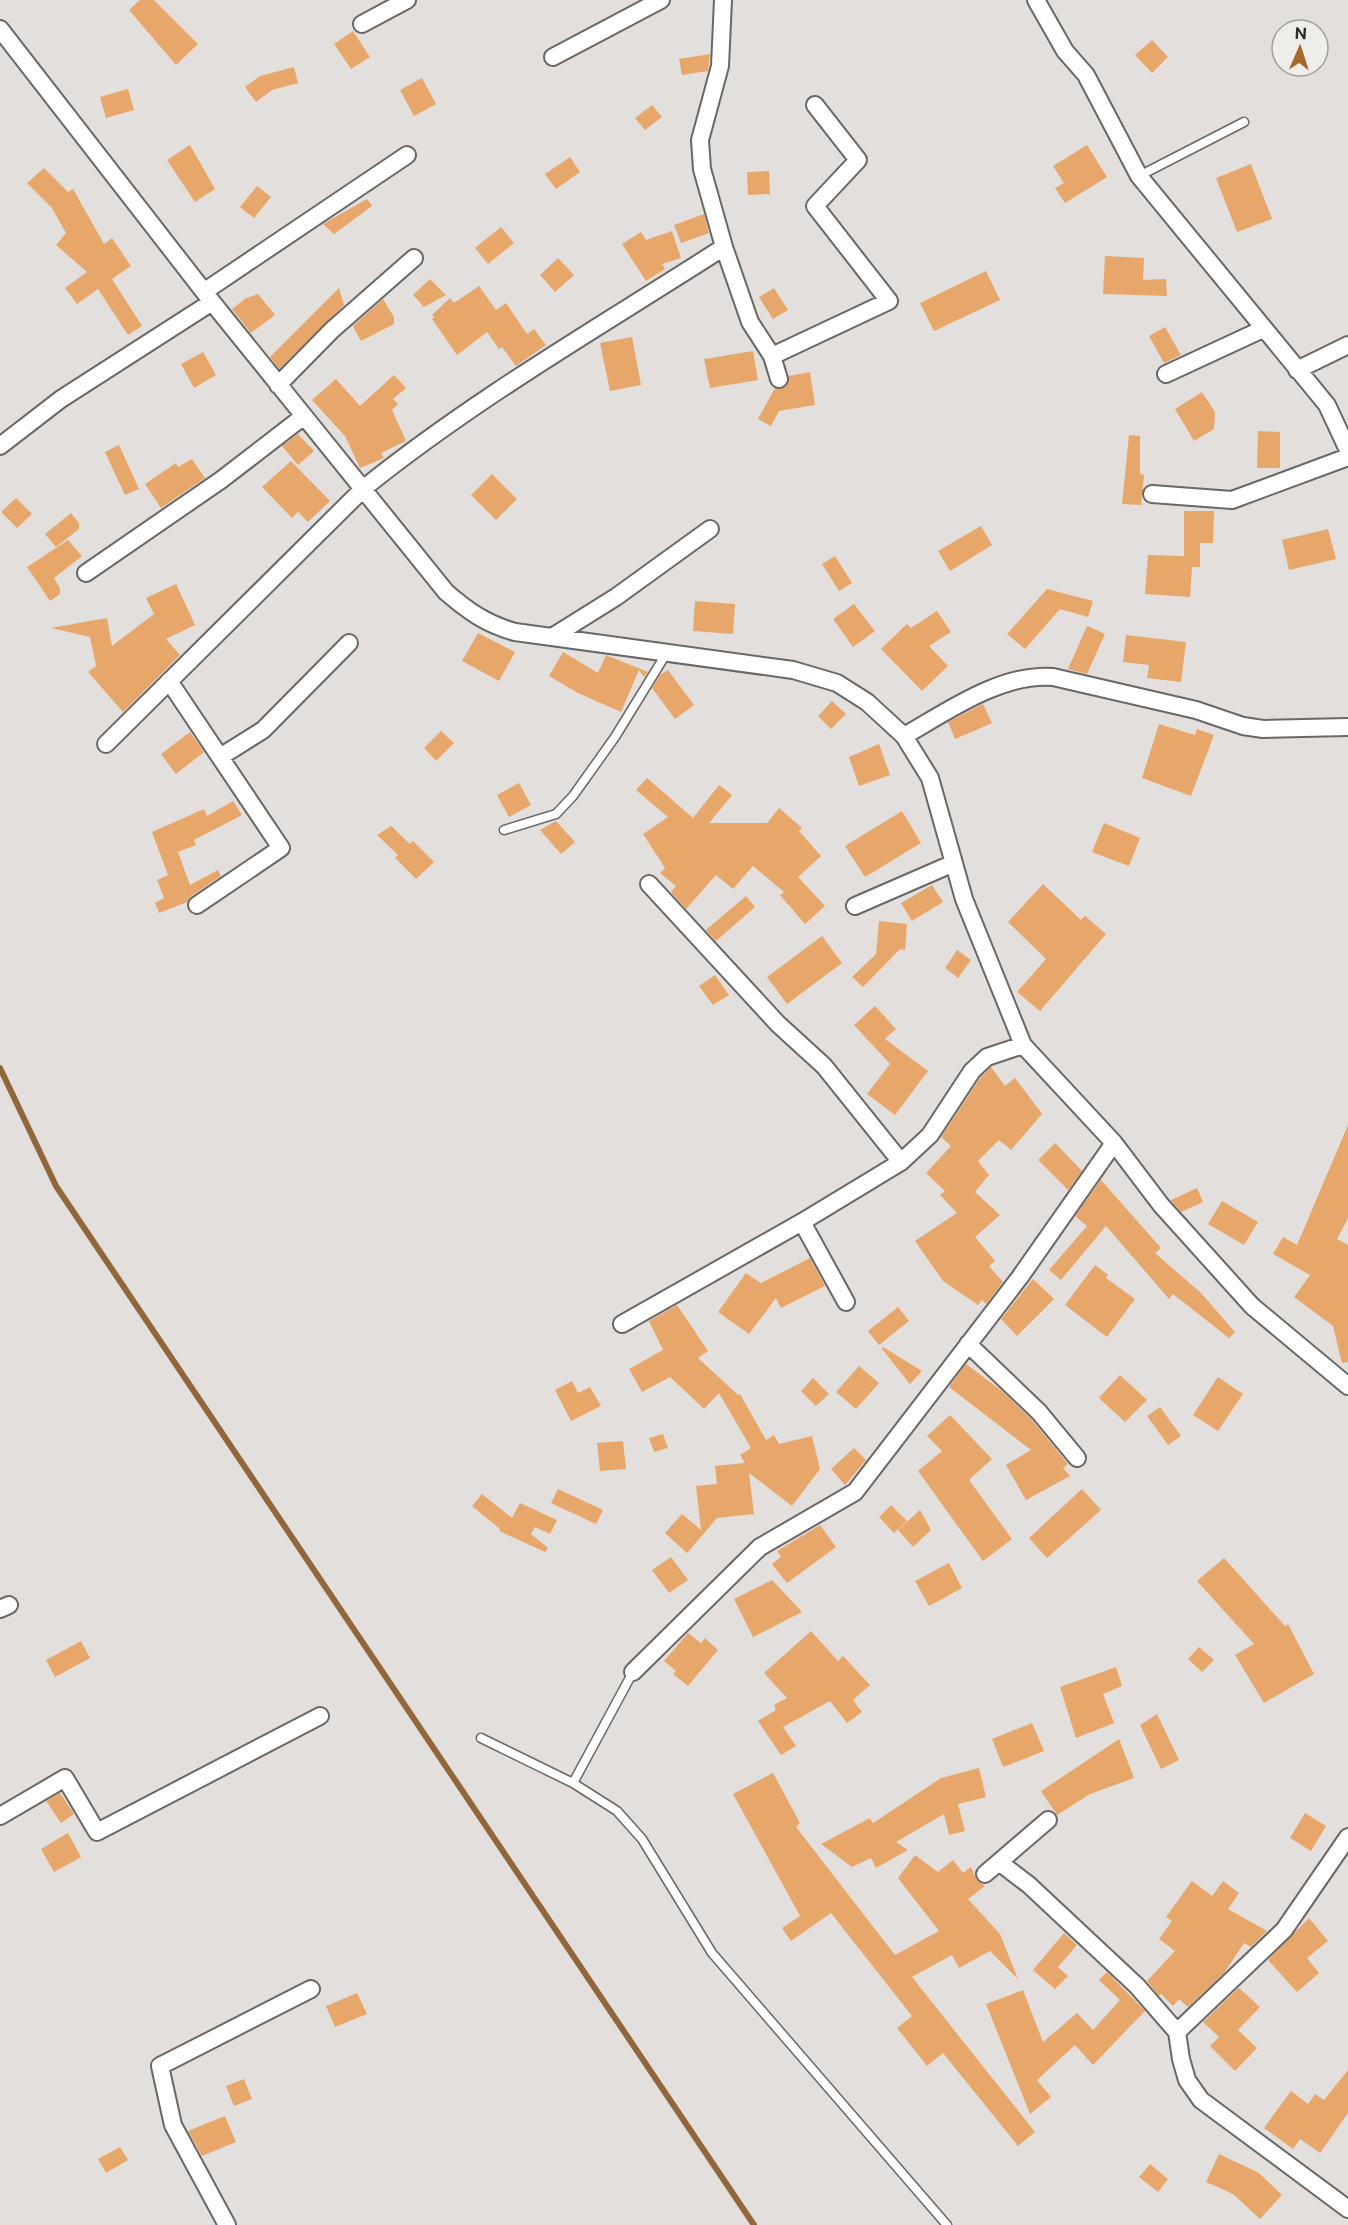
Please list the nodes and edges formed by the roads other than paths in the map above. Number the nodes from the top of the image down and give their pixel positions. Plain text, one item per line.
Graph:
1 (407, 0) edge
2 (661, 0) edge
3 (723, 0) edge
4 (1036, 0) edge
5 (362, 24) dead end
6 (0, 29) edge
7 (553, 57) dead end
8 (815, 105) dead end
9 (1244, 122) dead end
10 (407, 155) dead end
11 (1138, 176) junction
12 (724, 247) junction
13 (414, 258) dead end
14 (209, 297) junction
15 (1263, 329) junction
16 (1348, 345) edge
17 (771, 356) junction
18 (1298, 370) junction
19 (1166, 374) dead end
20 (779, 378) dead end
21 (278, 385) junction
22 (304, 416) junction
23 (0, 446) edge
24 (1348, 450) edge
25 (1348, 458) edge
26 (364, 488) junction
27 (1152, 494) dead end
28 (710, 529) dead end
29 (86, 573) dead end
30 (552, 637) junction
31 (349, 643) dead end
32 (666, 654) junction
33 (170, 681) junction
34 (1348, 727) edge
35 (904, 736) junction
36 (106, 744) dead end
37 (220, 757) junction
38 (504, 830) dead end
39 (954, 863) junction
40 (649, 884) dead end
41 (197, 905) dead end
42 (855, 906) dead end
43 (1023, 1046) junction
44 (1114, 1143) junction
45 (901, 1162) junction
46 (802, 1222) junction
47 (846, 1302) dead end
48 (622, 1324) dead end
49 (968, 1344) junction
50 (1348, 1386) edge
51 (1077, 1458) dead end
52 (633, 1672) joint
53 (320, 1716) dead end
54 (481, 1738) dead end
55 (573, 1783) junction
56 (0, 1816) edge
57 (1048, 1820) dead end
58 (1348, 1838) edge
59 (999, 1862) junction
60 (985, 1874) dead end
61 (311, 1989) dead end
62 (1177, 2032) junction
63 (1348, 2209) edge
64 (227, 2225) edge
65 (947, 2225) edge

1 - 5 street
2 - 7 street
3 - 12 street
4 - 11 street
6 - 14 street
8 - 17 street
9 - 11 lane
10 - 14 street
11 - 15 street
12 - 17 street
12 - 26 street
13 - 21 street
14 - 21 street
14 - 23 street
15 - 18 street
15 - 19 street
16 - 18 street
17 - 20 street
18 - 24 street
21 - 22 street
22 - 26 street
22 - 29 street
25 - 27 street
26 - 30 street
26 - 33 street
28 - 30 street
30 - 32 street
31 - 37 street
32 - 35 street
32 - 38 lane
33 - 36 street
33 - 37 street
34 - 35 street
35 - 39 street
37 - 41 street
39 - 42 street
39 - 43 street
40 - 45 street
43 - 44 street
43 - 45 street
44 - 49 street
44 - 50 street
45 - 46 street
46 - 47 street
46 - 48 street
49 - 51 street
49 - 52 street
52 - 55 lane
53 - 56 street
54 - 55 lane
55 - 65 lane
57 - 59 street
58 - 62 street
59 - 60 street
59 - 62 street
61 - 64 street
62 - 63 street

